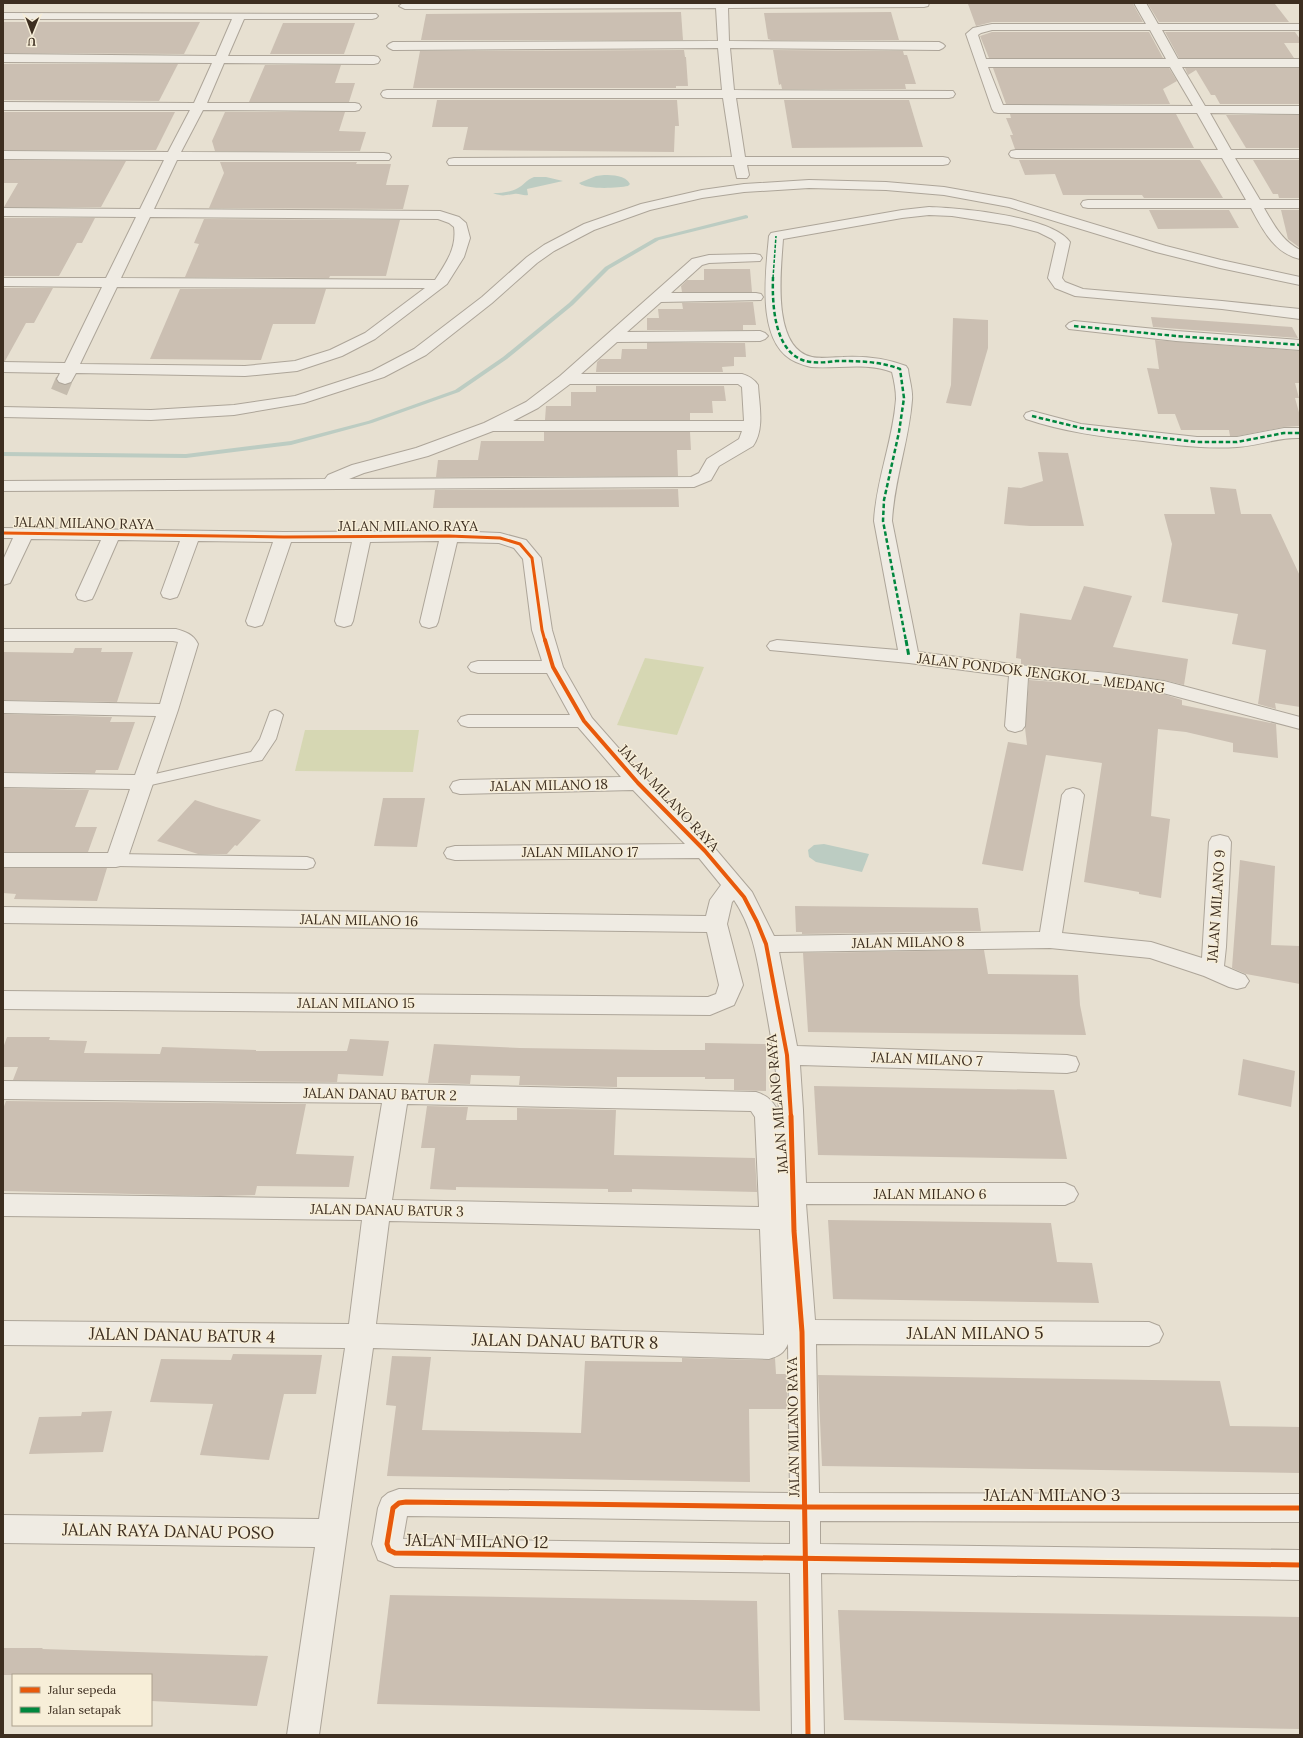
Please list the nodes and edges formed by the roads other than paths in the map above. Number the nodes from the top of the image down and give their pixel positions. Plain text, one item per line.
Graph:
1 (1140, 3) edge
2 (722, 4) junction
3 (924, 4) dead end
4 (405, 6) dead end
5 (3, 16) edge
6 (372, 16) dead end
7 (240, 17) junction
8 (1154, 27) junction
9 (1300, 27) edge
10 (723, 44) junction
11 (393, 46) dead end
12 (939, 46) dead end
13 (3, 58) edge
14 (221, 60) junction
15 (374, 60) dead end
16 (981, 63) junction
17 (1174, 63) junction
18 (1300, 63) edge
19 (387, 94) dead end
20 (728, 94) junction
21 (948, 94) dead end
22 (1300, 103) edge
23 (3, 106) edge
24 (199, 106) junction
25 (1199, 106) junction
26 (356, 107) dead end
27 (1300, 110) edge
28 (1016, 154) dead end
29 (1227, 154) junction
30 (1300, 154) edge
31 (3, 155) edge
32 (172, 156) junction
33 (384, 157) dead end
34 (739, 160) junction
35 (943, 160) dead end
36 (454, 162) dead end
37 (744, 188) junction
38 (1088, 204) dead end
39 (1255, 204) junction
40 (1300, 204) edge
41 (3, 212) edge
42 (144, 213) junction
43 (1300, 255) edge
44 (755, 258) dead end
45 (1300, 281) edge
46 (3, 282) edge
47 (112, 282) junction
48 (440, 284) junction
49 (756, 297) dead end
50 (656, 298) junction
51 (1300, 314) edge
52 (1074, 326) dead end
53 (760, 336) dead end
54 (613, 337) junction
55 (1300, 345) edge
56 (3, 367) edge
57 (67, 374) junction
58 (566, 379) junction
59 (3, 412) edge
60 (1032, 416) dead end
61 (490, 426) junction
62 (752, 426) junction
63 (1300, 433) edge
64 (326, 484) junction
65 (3, 486) edge
66 (14, 533) edge
67 (112, 534) junction
68 (191, 535) junction
69 (449, 536) junction
70 (284, 537) junction
71 (362, 537) junction
72 (3, 579) edge
73 (170, 593) dead end
74 (85, 595) dead end
75 (255, 621) dead end
76 (344, 621) dead end
77 (429, 622) dead end
78 (3, 635) edge
79 (778, 646) dead end
80 (909, 657) junction
81 (478, 667) dead end
82 (553, 667) junction
83 (1019, 671) junction
84 (3, 707) edge
85 (168, 710) junction
86 (275, 715) dead end
87 (468, 721) dead end
88 (584, 721) junction
89 (1300, 723) edge
90 (1015, 726) dead end
91 (3, 780) edge
92 (142, 782) junction
93 (638, 783) junction
94 (460, 787) dead end
95 (1073, 795) dead end
96 (1220, 842) dead end
97 (705, 851) junction
98 (455, 853) dead end
99 (3, 860) edge
100 (116, 860) junction
101 (307, 863) dead end
102 (734, 885) junction
103 (3, 915) edge
104 (716, 924) junction
105 (1050, 940) junction
106 (766, 944) junction
107 (1212, 970) junction
108 (1237, 981) dead end
109 (3, 1000) edge
110 (787, 1055) junction
111 (1067, 1064) dead end
112 (3, 1090) edge
113 (396, 1094) junction
114 (794, 1193) junction
115 (1065, 1194) dead end
116 (3, 1205) edge
117 (377, 1210) junction
118 (772, 1218) junction
119 (802, 1332) junction
120 (3, 1333) edge
121 (1149, 1334) dead end
122 (361, 1336) junction
123 (805, 1507) junction
124 (1300, 1508) edge
125 (3, 1529) edge
126 (333, 1533) junction
127 (805, 1558) junction
128 (1300, 1565) edge
129 (303, 1735) edge
130 (808, 1735) edge

1 - 8 street
2 - 3 street
2 - 4 street
2 - 10 street
5 - 7 street
6 - 7 street
7 - 14 street
8 - 9 street
8 - 16 street
8 - 17 street
10 - 11 street
10 - 12 street
10 - 20 street
13 - 14 street
14 - 15 street
14 - 24 street
16 - 17 street
16 - 25 street
17 - 18 street
17 - 25 street
19 - 20 street
20 - 21 street
20 - 34 street
22 - 25 street
23 - 24 street
24 - 26 street
24 - 32 street
25 - 27 street
25 - 29 street
28 - 29 street
29 - 30 street
29 - 39 street
31 - 32 street
32 - 33 street
32 - 42 street
34 - 35 street
34 - 36 street
34 - 37 street
37 - 45 street
37 - 59 street
38 - 39 street
39 - 40 street
39 - 43 street
41 - 42 street
42 - 47 street
42 - 48 street
44 - 50 street
46 - 47 street
47 - 48 street
47 - 57 street
48 - 57 street
49 - 50 street
50 - 54 street
51 - 80 street
52 - 55 street
53 - 54 street
54 - 58 street
56 - 57 street
58 - 61 street
58 - 62 street
60 - 63 street
61 - 62 street
61 - 64 street
62 - 64 street
64 - 65 street
66 - 67 street, JALAN MILANO RAYA
66 - 72 street
67 - 68 street, JALAN MILANO RAYA
67 - 74 street
68 - 70 street, JALAN MILANO RAYA
68 - 73 street
69 - 71 street, JALAN MILANO RAYA
69 - 77 street
69 - 82 street, JALAN MILANO RAYA
70 - 71 street, JALAN MILANO RAYA
70 - 75 street
71 - 76 street
78 - 85 street
79 - 80 street, JALAN PONDOK JENGKOL - MEDANG
80 - 83 street, JALAN PONDOK JENGKOL - MEDANG
81 - 82 street
82 - 88 street, JALAN MILANO RAYA
83 - 89 street, JALAN PONDOK JENGKOL - MEDANG
83 - 90 street
84 - 85 street
85 - 92 street
86 - 92 lane
87 - 88 street
88 - 93 street, JALAN MILANO RAYA
91 - 92 street
92 - 100 street
93 - 94 street, JALAN MILANO 18
93 - 97 street, JALAN MILANO RAYA
95 - 105 street
96 - 107 street, JALAN MILANO 9
97 - 98 street, JALAN MILANO 17
97 - 102 street, JALAN MILANO RAYA
99 - 100 street
100 - 101 lane
102 - 104 street
102 - 106 street, JALAN MILANO RAYA
103 - 104 street, JALAN MILANO 16
104 - 109 street, JALAN MILANO 15
105 - 106 street, JALAN MILANO 8
105 - 107 street, JALAN MILANO 8
106 - 110 street, JALAN MILANO RAYA
107 - 108 street, JALAN MILANO 8
110 - 111 street, JALAN MILANO 7
110 - 114 street, JALAN MILANO RAYA
112 - 113 street, JALAN DANAU BATUR 2
113 - 117 street
113 - 118 street, JALAN DANAU BATUR 2
114 - 115 street, JALAN MILANO 6
114 - 119 street, JALAN MILANO RAYA
116 - 117 street, JALAN DANAU BATUR 3
117 - 118 street, JALAN DANAU BATUR 3
117 - 122 street
118 - 122 street, JALAN DANAU BATUR 8
119 - 121 street, JALAN MILANO 5
119 - 123 street, JALAN MILANO RAYA
120 - 122 street, JALAN DANAU BATUR 4
122 - 126 street
123 - 124 street, JALAN MILANO 3
123 - 127 street, JALAN MILANO RAYA
123 - 127 street, JALAN MILANO 12
125 - 126 street, JALAN RAYA DANAU POSO
126 - 129 street
127 - 128 street
127 - 130 street, JALAN MILANO RAYA

